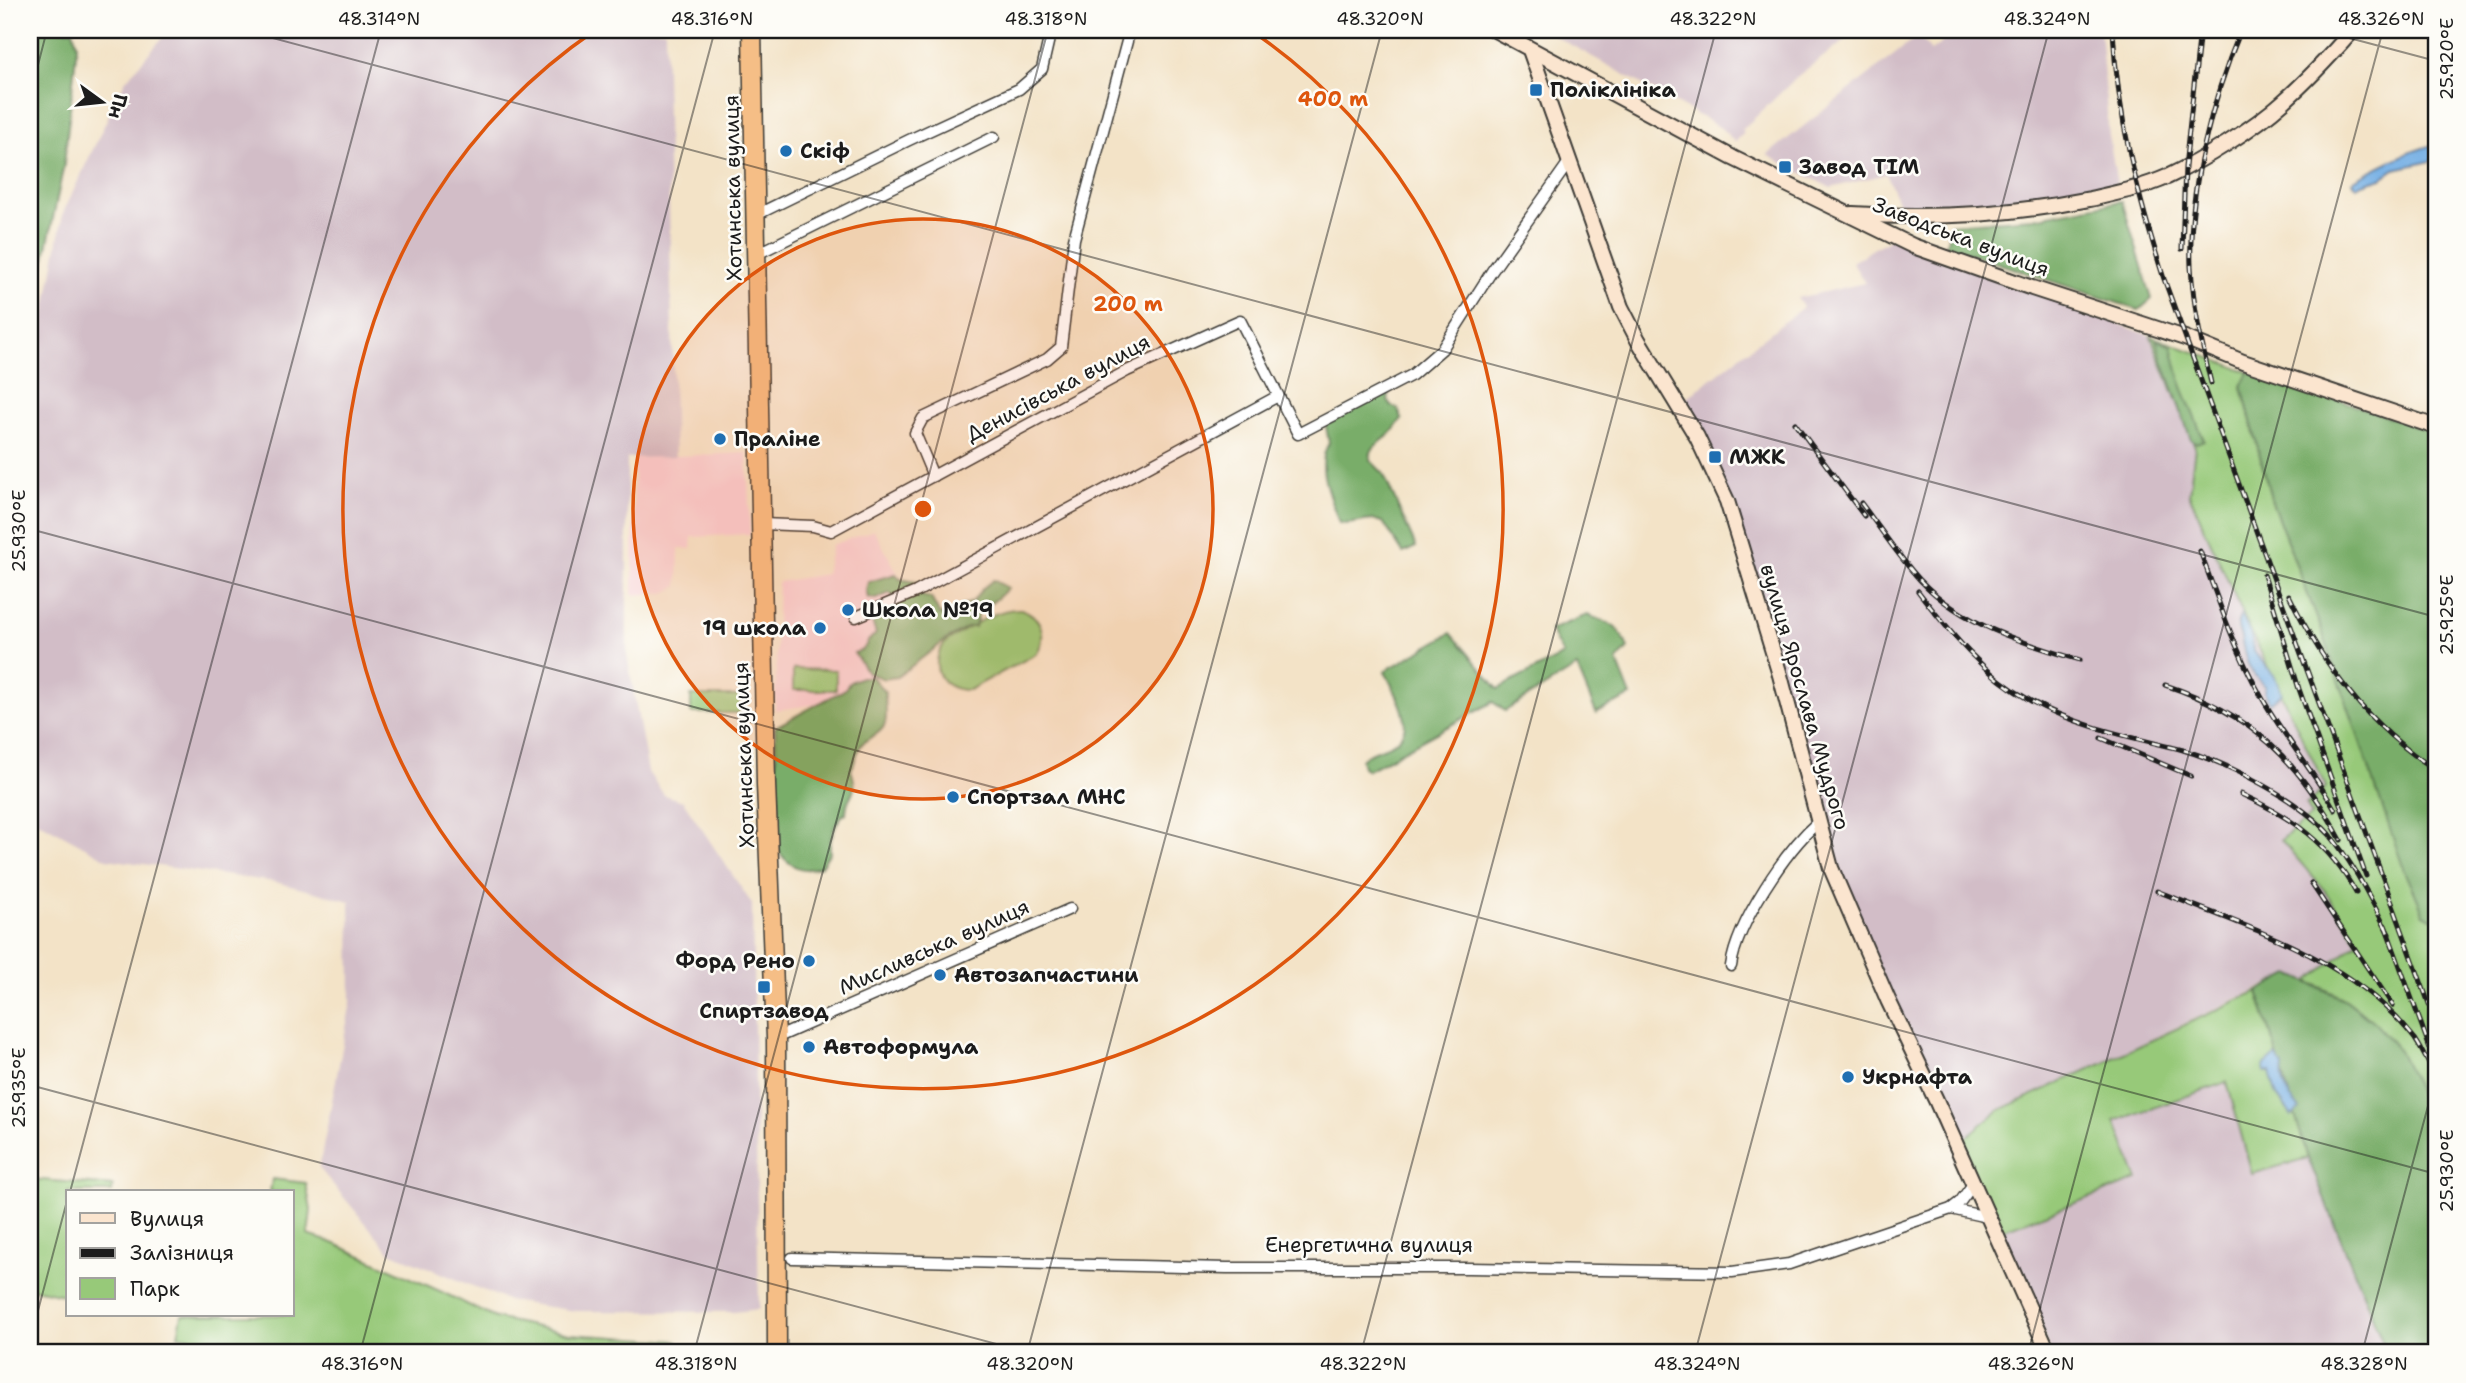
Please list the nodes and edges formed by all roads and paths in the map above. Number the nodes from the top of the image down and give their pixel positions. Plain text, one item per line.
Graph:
1 (752, 30) edge
2 (1051, 30) edge
3 (1130, 30) edge
4 (1495, 30) edge
5 (2353, 30) edge
6 (1530, 50) junction
7 (994, 136) dead end
8 (1569, 162) junction
9 (1843, 213) junction
10 (756, 215) junction
11 (1924, 217) junction
12 (1913, 246) junction
13 (757, 254) junction
14 (1278, 396) junction
15 (2436, 427) edge
16 (933, 476) junction
17 (762, 524) junction
18 (856, 617) dead end
19 (1818, 822) junction
20 (1070, 909) dead end
21 (1731, 966) dead end
22 (776, 1038) junction
23 (1973, 1184) junction
24 (1951, 1209) junction
25 (1987, 1217) junction
26 (784, 1258) junction
27 (778, 1353) edge
28 (2049, 1353) edge

1 - 10 highway, Хотинська вулиця
2 - 10 street
3 - 16 street
4 - 6 main road, Заводська вулиця
5 - 11 main road
6 - 8 main road, вулиця Ярослава Мудрого
6 - 9 main road, Заводська вулиця
7 - 13 street
8 - 14 street, Денисівська вулиця
8 - 19 main road, вулиця Ярослава Мудрого
9 - 11 main road
9 - 12 main road, Заводська вулиця
10 - 13 highway, Хотинська вулиця
11 - 12 main road
12 - 15 main road, Заводська вулиця
13 - 17 highway, Хотинська вулиця
14 - 16 street, Денисівська вулиця
14 - 18 street
16 - 17 street, Денисівська вулиця
17 - 22 highway, Хотинська вулиця
19 - 21 street
19 - 23 main road, вулиця Ярослава Мудрого
20 - 22 street, Мисливська вулиця
22 - 26 highway, Хотинська вулиця
23 - 24 street, Енергетична вулиця
23 - 25 main road, вулиця Ярослава Мудрого
24 - 25 street
24 - 26 street, Енергетична вулиця
25 - 28 main road, вулиця Ярослава Мудрого
26 - 27 highway, Хотинська вулиця

